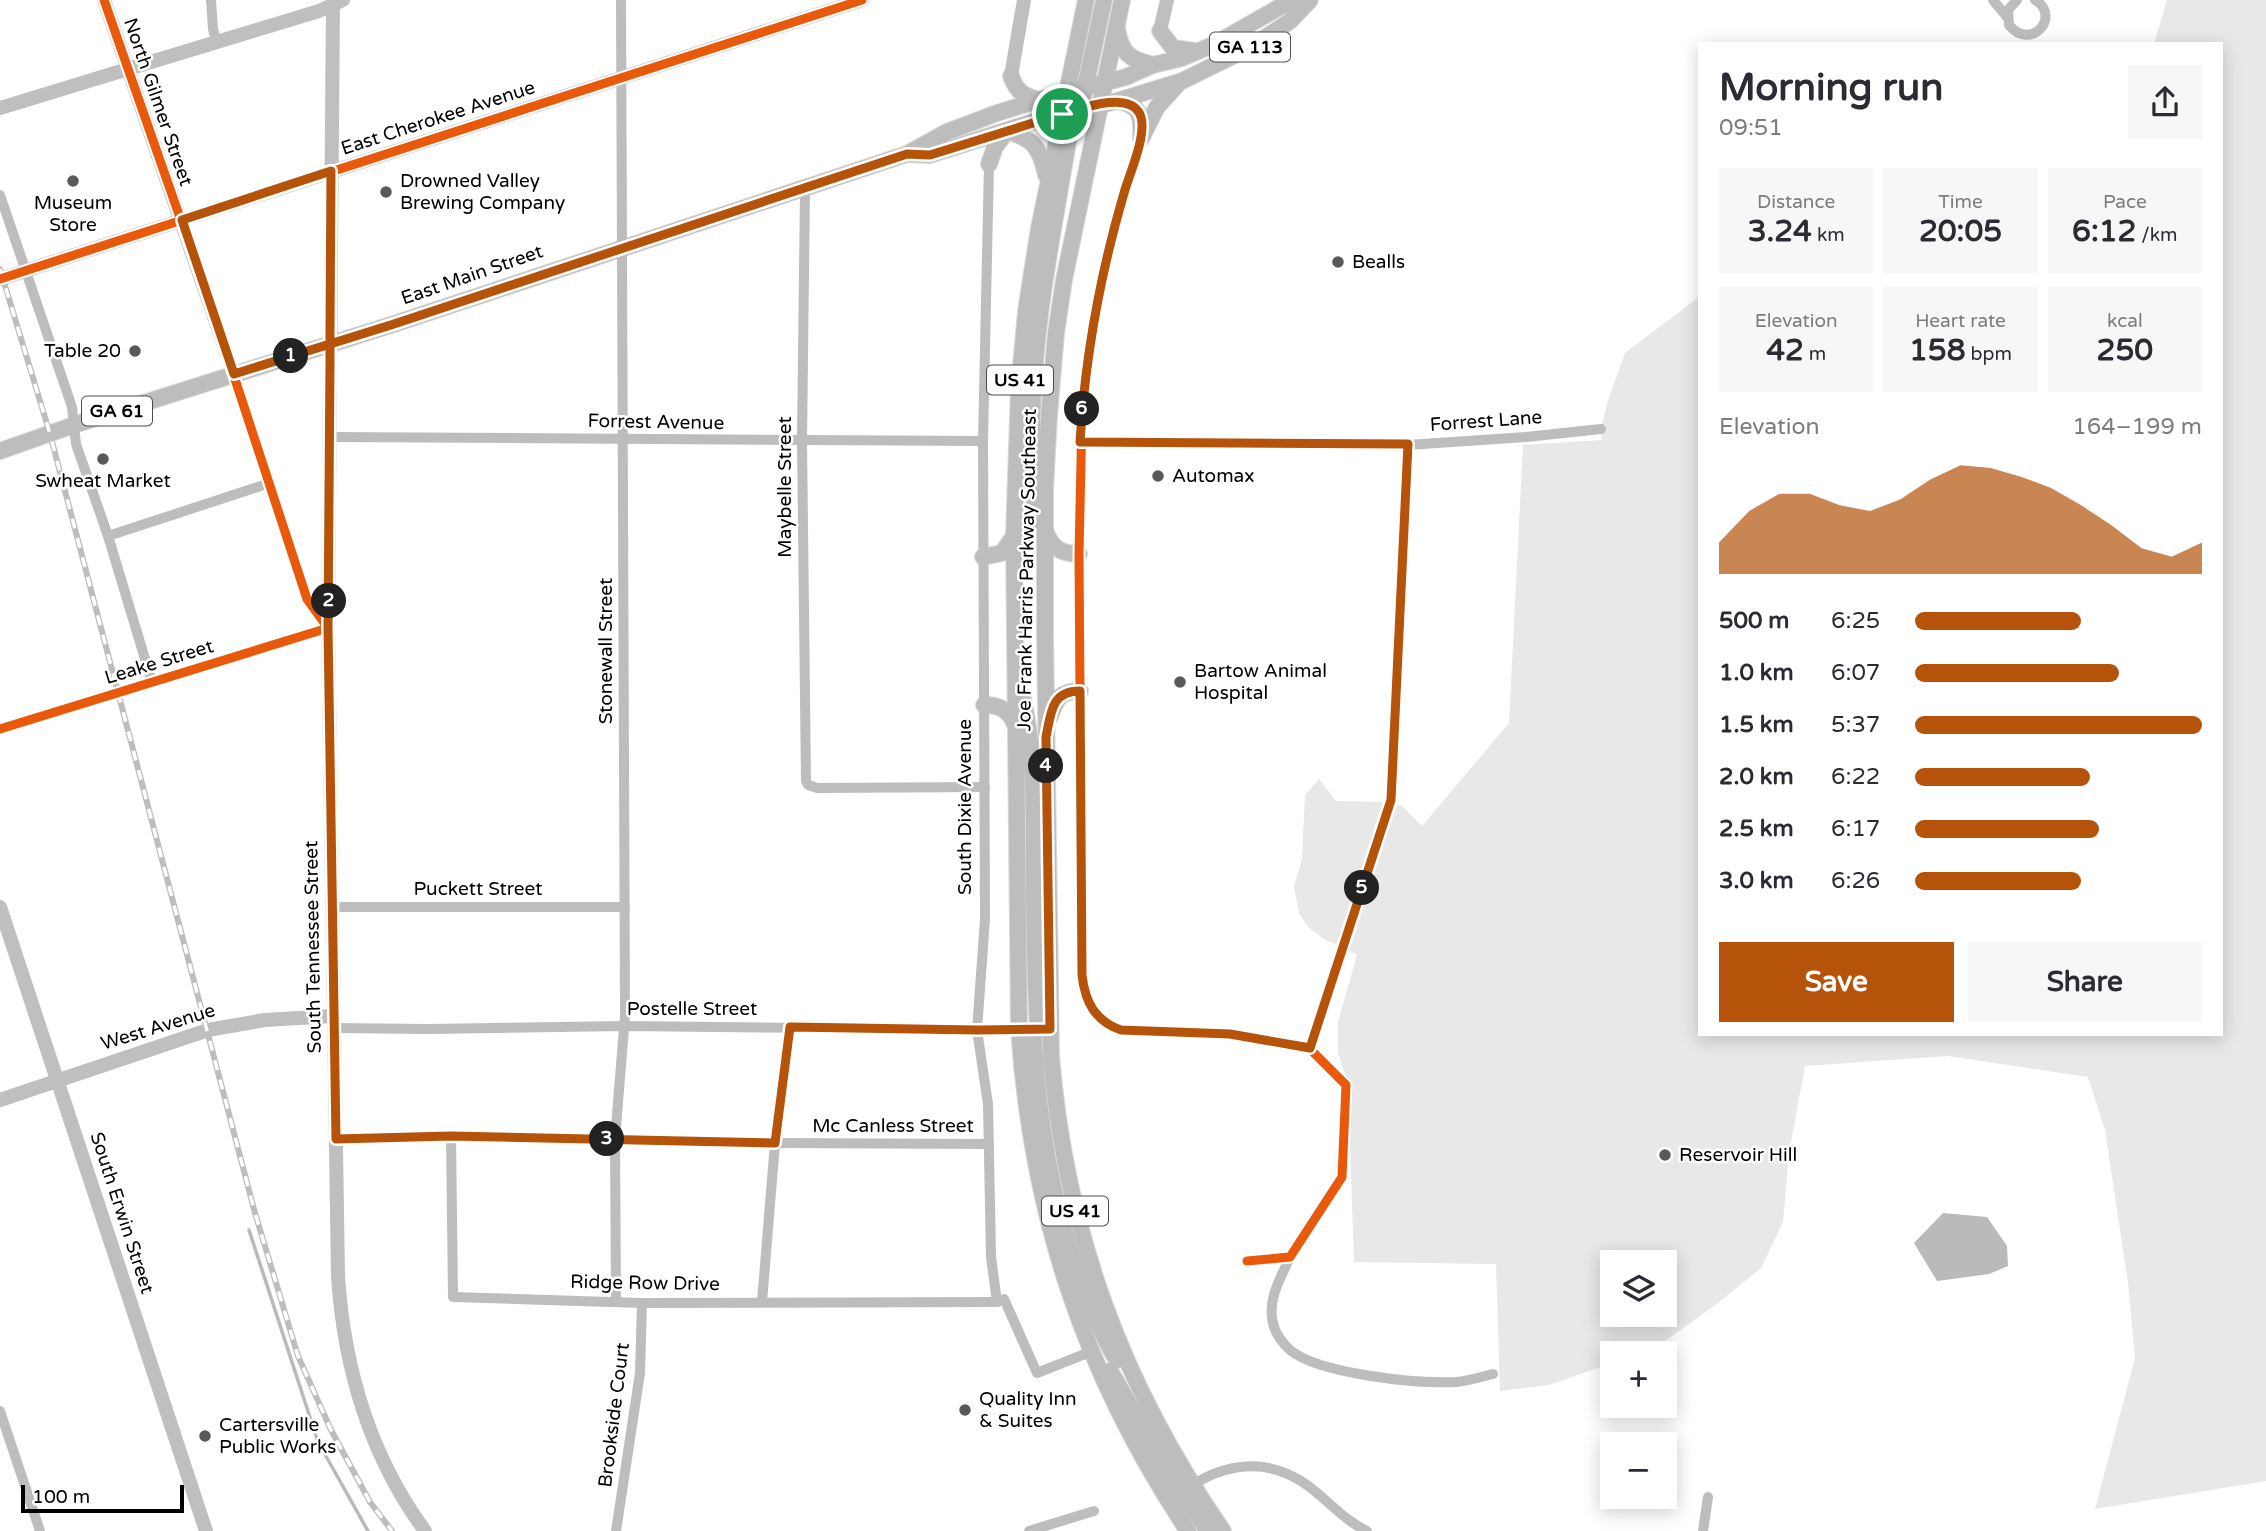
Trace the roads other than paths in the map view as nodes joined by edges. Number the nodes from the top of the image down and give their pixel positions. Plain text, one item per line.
1 (104, 0) edge
2 (211, 0) edge
3 (621, 0) edge
4 (862, 0) edge
5 (1024, 0) edge
6 (1086, 0) edge
7 (1104, 0) edge
8 (1122, 0) edge
9 (1167, 0) edge
10 (1292, 0) edge
11 (1310, 0) edge
12 (1993, 0) edge
13 (2017, 0) edge
14 (2035, 0) edge
15 (336, 1) edge
16 (2008, 18) junction
17 (1116, 26) junction
18 (1160, 31) junction
19 (216, 41) junction
20 (1201, 50) junction
21 (1153, 65) junction
22 (134, 66) junction
23 (1011, 76) junction
24 (620, 78) junction
25 (1182, 81) junction
26 (1104, 83) junction
27 (1085, 88) junction
28 (1066, 93) junction
29 (1040, 100) junction
30 (1117, 101) junction
31 (1100, 105) junction
32 (0, 106) edge
33 (1072, 112) junction
34 (997, 113) junction
35 (1007, 131) junction
36 (1141, 139) junction
37 (964, 145) junction
38 (907, 154) junction
39 (989, 164) junction
40 (331, 171) junction
41 (1047, 182) junction
42 (805, 188) junction
43 (0, 195) edge
44 (182, 220) junction
45 (621, 248) junction
46 (26, 271) junction
47 (0, 279) edge
48 (330, 343) junction
49 (234, 374) junction
50 (74, 425) junction
51 (1601, 429) dead end
52 (329, 437) junction
53 (622, 438) junction
54 (802, 441) junction
55 (983, 441) junction
56 (1080, 442) junction
57 (1408, 444) junction
58 (0, 451) edge
59 (270, 483) junction
60 (1045, 530) junction
61 (108, 536) junction
62 (1014, 537) junction
63 (1045, 554) junction
64 (1079, 554) junction
65 (983, 557) junction
66 (328, 628) junction
67 (1014, 669) junction
68 (152, 682) junction
69 (1080, 691) junction
70 (984, 705) junction
71 (1015, 724) junction
72 (0, 729) edge
73 (1046, 737) junction
74 (985, 787) junction
75 (625, 906) junction
76 (0, 907) edge
77 (332, 907) junction
78 (333, 1022) junction
79 (625, 1026) junction
80 (790, 1027) junction
81 (977, 1030) junction
82 (1035, 1030) junction
83 (1310, 1048) junction
84 (58, 1080) junction
85 (0, 1100) edge
86 (451, 1136) junction
87 (336, 1139) junction
88 (615, 1139) junction
89 (775, 1143) junction
90 (989, 1144) junction
91 (1290, 1257) junction
92 (1247, 1261) dead end
93 (616, 1302) junction
94 (762, 1302) junction
95 (998, 1302) junction
96 (642, 1303) junction
97 (1083, 1332) junction
98 (1090, 1352) junction
99 (1493, 1374) dead end
100 (0, 1411) edge
101 (1193, 1485) junction
102 (1708, 1497) dead end
103 (1094, 1511) dead end
104 (40, 1531) edge
105 (206, 1531) edge
106 (425, 1531) edge
107 (616, 1531) edge
108 (1028, 1531) edge
109 (1188, 1531) edge
110 (1208, 1531) edge
111 (1223, 1531) edge
112 (1367, 1531) edge
113 (1703, 1531) edge

1 - 22 street, North Gilmer Street
2 - 19 street
3 - 24 street, Stonewall Street
4 - 24 street, East Cherokee Avenue
5 - 23 street
6 - 28 main road, Joe Frank Harris Parkway Southeast / US 41
7 - 27 main road
8 - 17 main road, Joe Frank Harris Parkway Southeast / US 41
9 - 18 street
10 - 20 main road, East Main Street / GA 113
11 - 25 main road, East Main Street / GA 113
12 - 16 street
13 - 16 street
14 - 16 street
15 - 19 street
15 - 40 street, South Tennessee Street
17 - 21 main road
17 - 26 main road, Joe Frank Harris Parkway Southeast / US 41
18 - 20 main road
18 - 21 main road
19 - 22 street
20 - 21 main road, East Main Street / GA 113
21 - 26 main road, East Main Street / GA 113
22 - 32 street, bridge
22 - 44 street, North Gilmer Street
23 - 29 main road
23 - 34 main road
24 - 40 street, East Cherokee Avenue
24 - 45 street, Stonewall Street
25 - 30 main road, East Main Street / GA 113
25 - 36 main road
26 - 27 main road, East Main Street / GA 113
26 - 31 main road, Joe Frank Harris Parkway Southeast / US 41
27 - 28 main road, East Main Street / GA 113
27 - 33 main road
28 - 29 main road, East Main Street / GA 113
28 - 33 main road, Joe Frank Harris Parkway Southeast / US 41
29 - 34 main road, East Main Street / GA 113
30 - 31 main road, East Main Street / GA 113
30 - 36 main road
31 - 33 main road, East Main Street / GA 113
31 - 60 main road, Joe Frank Harris Parkway Southeast / US 41
33 - 35 main road, East Main Street / GA 113
33 - 41 main road, Joe Frank Harris Parkway Southeast / US 41
33 - 63 main road
34 - 38 main road, East Main Street / GA 113
35 - 37 main road, East Main Street / GA 113
35 - 39 main road
35 - 41 main road
36 - 56 street
37 - 38 main road, East Main Street / GA 113
37 - 39 main road
38 - 42 main road, East Main Street / GA 113
39 - 55 street, South Dixie Avenue
40 - 44 street, East Cherokee Avenue
40 - 48 street, South Tennessee Street
41 - 62 main road, Joe Frank Harris Parkway Southeast / US 41
42 - 45 main road, East Main Street / GA 113
42 - 54 street, Maybelle Street
43 - 46 street
44 - 46 street, East Cherokee Avenue
44 - 49 street, North Gilmer Street
45 - 48 main road, East Main Street / GA 113
45 - 53 street, Stonewall Street
46 - 47 street, East Cherokee Avenue
46 - 50 street
48 - 49 main road, East Main Street / GA 61
48 - 52 street, South Tennessee Street
49 - 50 main road, East Main Street / GA 61
49 - 59 street
50 - 58 main road, East Main Street / GA 61
50 - 61 street
51 - 57 street, Forrest Lane
52 - 53 street, Forrest Avenue
52 - 66 street, South Tennessee Street
53 - 54 street, Forrest Avenue
53 - 75 street, Stonewall Street
54 - 55 street, Forrest Avenue
54 - 74 street, Maybelle Street
55 - 65 street, South Dixie Avenue
56 - 57 street, Forrest Lane
56 - 64 street
57 - 83 street
59 - 61 street
59 - 66 street
60 - 63 main road, Joe Frank Harris Parkway Southeast / US 41
60 - 64 main road
61 - 68 street
62 - 65 main road
62 - 67 main road, Joe Frank Harris Parkway Southeast / US 41
63 - 73 main road, Joe Frank Harris Parkway Southeast / US 41
64 - 69 street
65 - 70 street, South Dixie Avenue
66 - 68 street, Leake Street
66 - 77 street, South Tennessee Street
67 - 71 main road, Joe Frank Harris Parkway Southeast / US 41
67 - 82 main road
68 - 72 street, Leake Street
69 - 73 main road
69 - 83 street
70 - 71 main road
70 - 74 street, South Dixie Avenue
71 - 82 main road, Joe Frank Harris Parkway Southeast / US 41
73 - 82 main road, Joe Frank Harris Parkway Southeast / US 41
74 - 81 street, South Dixie Avenue
75 - 77 street, Puckett Street
75 - 79 street, Stonewall Street
76 - 84 street, South Erwin Street
77 - 78 street, South Tennessee Street
78 - 79 street, Postelle Street
78 - 84 street, West Avenue
78 - 87 street, South Tennessee Street
79 - 80 street, Postelle Street
79 - 88 street, Stonewall Street
80 - 81 street, Postelle Street
80 - 89 street
81 - 82 street, Postelle Street
81 - 90 street, South Dixie Avenue
82 - 97 main road, Joe Frank Harris Parkway Southeast / US 41
82 - 101 main road, Joe Frank Harris Parkway Southeast / US 41
83 - 91 street
84 - 85 street, West Avenue
84 - 105 street, South Erwin Street
86 - 87 street, Mc Canless Street
86 - 88 street, Mc Canless Street
86 - 93 street, Ridge Row Drive
87 - 106 street, South Tennessee Street
88 - 89 street, Mc Canless Street
88 - 93 street, Stonewall Street
89 - 90 street, Mc Canless Street
89 - 94 street
90 - 95 street, South Dixie Avenue
91 - 92 street
91 - 99 street
93 - 96 street, Ridge Row Drive
94 - 95 street, Ridge Row Drive
94 - 96 street, Ridge Row Drive
95 - 98 street, South Dixie Avenue
96 - 107 street, Brookside Court
97 - 98 main road, Joe Frank Harris Parkway Southeast / US 41
97 - 110 main road
98 - 109 main road, Joe Frank Harris Parkway Southeast / US 41
100 - 104 street
101 - 111 main road, Joe Frank Harris Parkway Southeast / US 41
101 - 112 street
102 - 113 street
103 - 108 street

